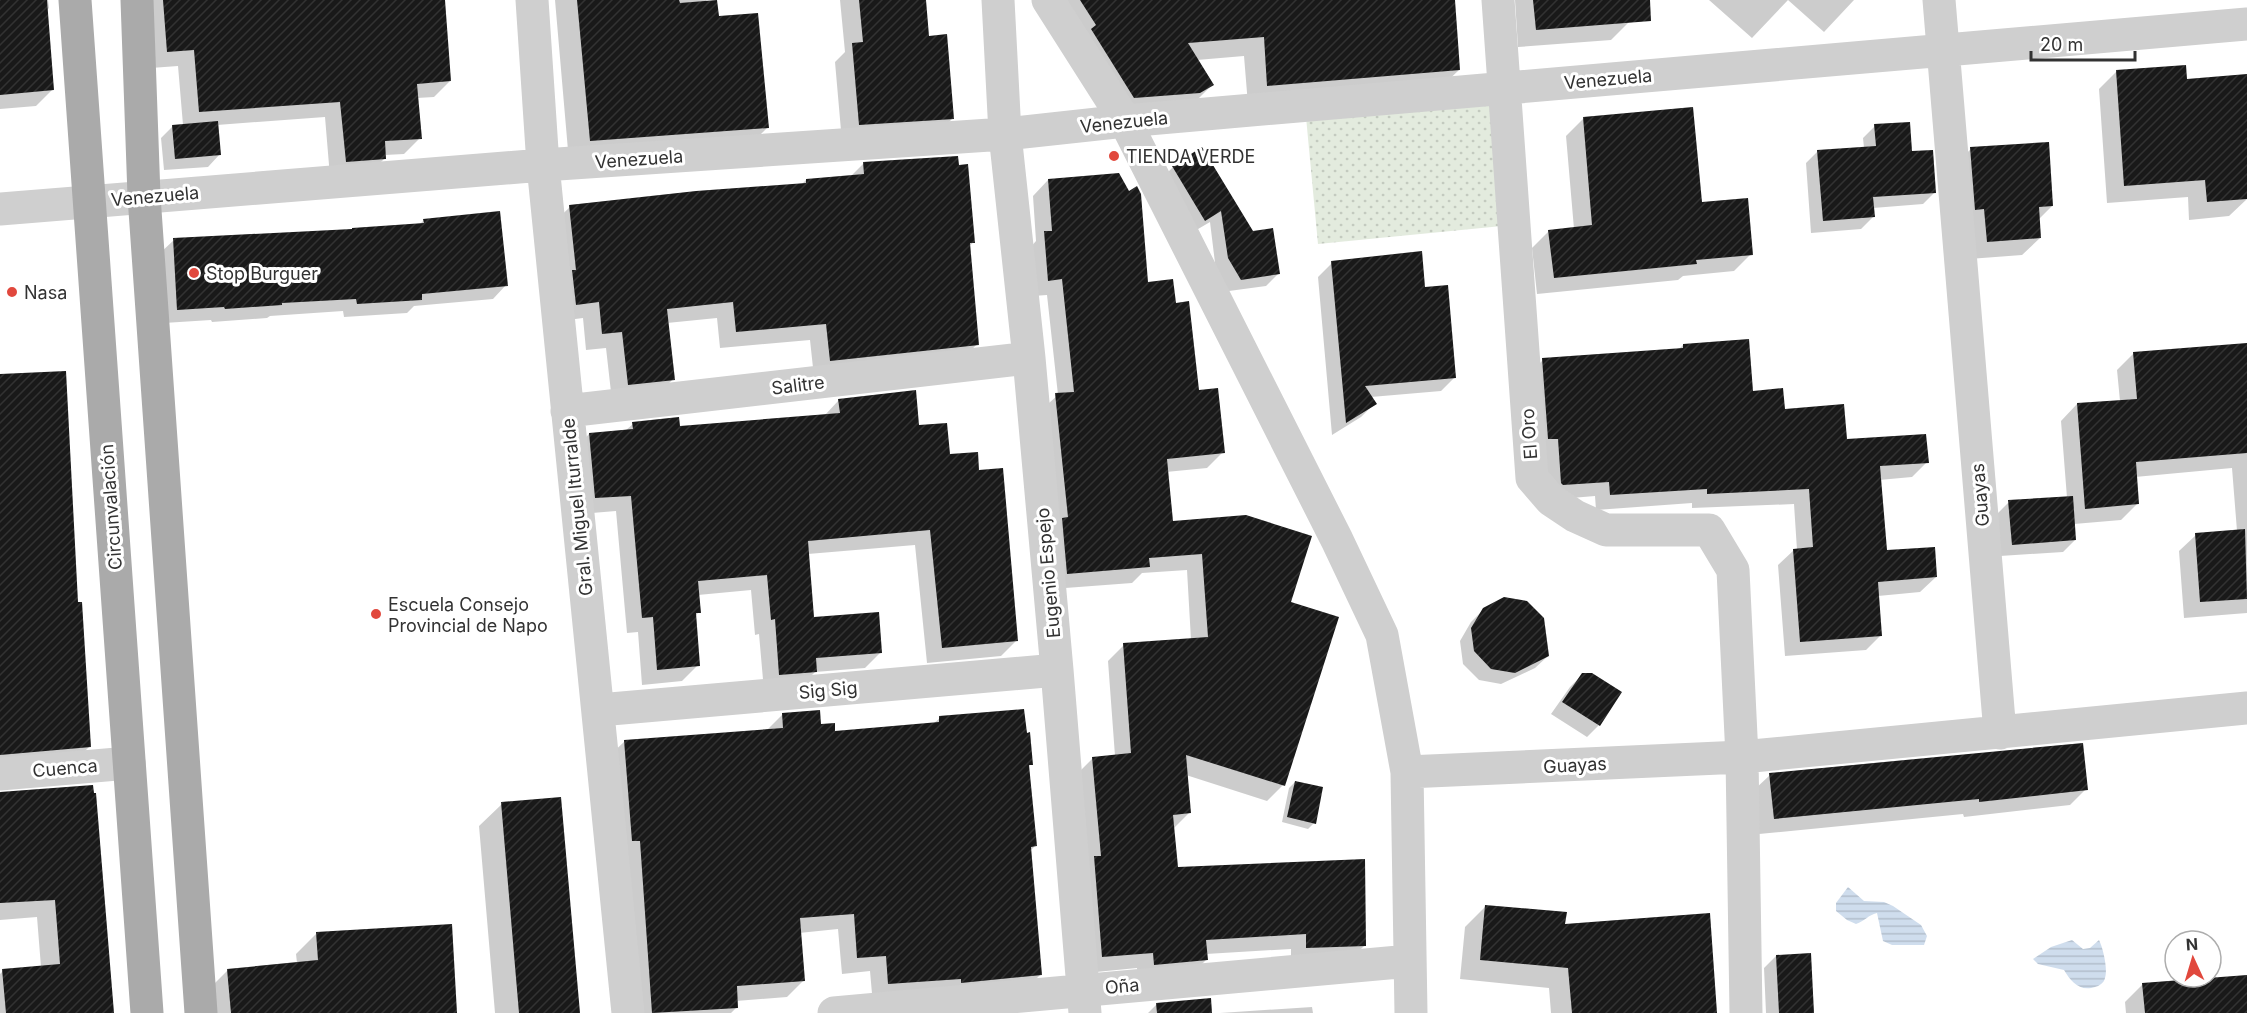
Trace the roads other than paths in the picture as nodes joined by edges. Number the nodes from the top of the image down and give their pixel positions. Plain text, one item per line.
1 (75, 0) edge
2 (137, 0) edge
3 (532, 0) edge
4 (998, 0) edge
5 (1048, 0) edge
6 (1498, 0) edge
7 (1939, 0) edge
8 (2247, 24) edge
9 (1942, 50) junction
10 (1505, 88) junction
11 (1125, 121) junction
12 (1005, 134) junction
13 (543, 165) junction
14 (144, 196) junction
15 (89, 201) junction
16 (0, 209) edge
17 (1029, 358) junction
18 (567, 411) junction
19 (1057, 670) junction
20 (2247, 708) edge
21 (599, 710) junction
22 (2000, 733) junction
23 (1742, 757) junction
24 (129, 763) junction
25 (1407, 772) junction
26 (0, 774) edge
27 (1410, 961) junction
28 (1084, 1001) edge
29 (147, 1013) edge
30 (201, 1013) edge
31 (627, 1013) edge
32 (834, 1013) edge
33 (1411, 1013) edge
34 (1746, 1013) edge

1 - 15 main road, Circunvalación
2 - 14 main road
3 - 13 street, Gral. Miguel Iturralde
4 - 12 street, Eugenio Espejo
5 - 11 street
6 - 10 street, El Oro
7 - 9 street, Guayas
8 - 9 street, Venezuela
9 - 10 street, Venezuela
9 - 22 street, Guayas
10 - 11 street, Venezuela
10 - 23 street, El Oro
11 - 12 street, Venezuela
11 - 25 street
12 - 13 street, Venezuela
12 - 17 street, Eugenio Espejo
13 - 14 street, Venezuela
13 - 18 street, Gral. Miguel Iturralde
14 - 15 street, Venezuela
14 - 30 main road
15 - 16 street, Venezuela
15 - 24 main road, Circunvalación
17 - 18 street, Salitre
17 - 19 street, Eugenio Espejo
18 - 21 street, Gral. Miguel Iturralde
19 - 21 street, Sig Sig
19 - 28 street, Eugenio Espejo
20 - 22 street
21 - 31 street, Gral. Miguel Iturralde
22 - 23 street, Guayas
23 - 25 street, Guayas
23 - 34 street
24 - 26 street, Cuenca
24 - 29 main road, Circunvalación
25 - 27 street
27 - 28 street, Oña
27 - 33 street
28 - 32 street, Oña

